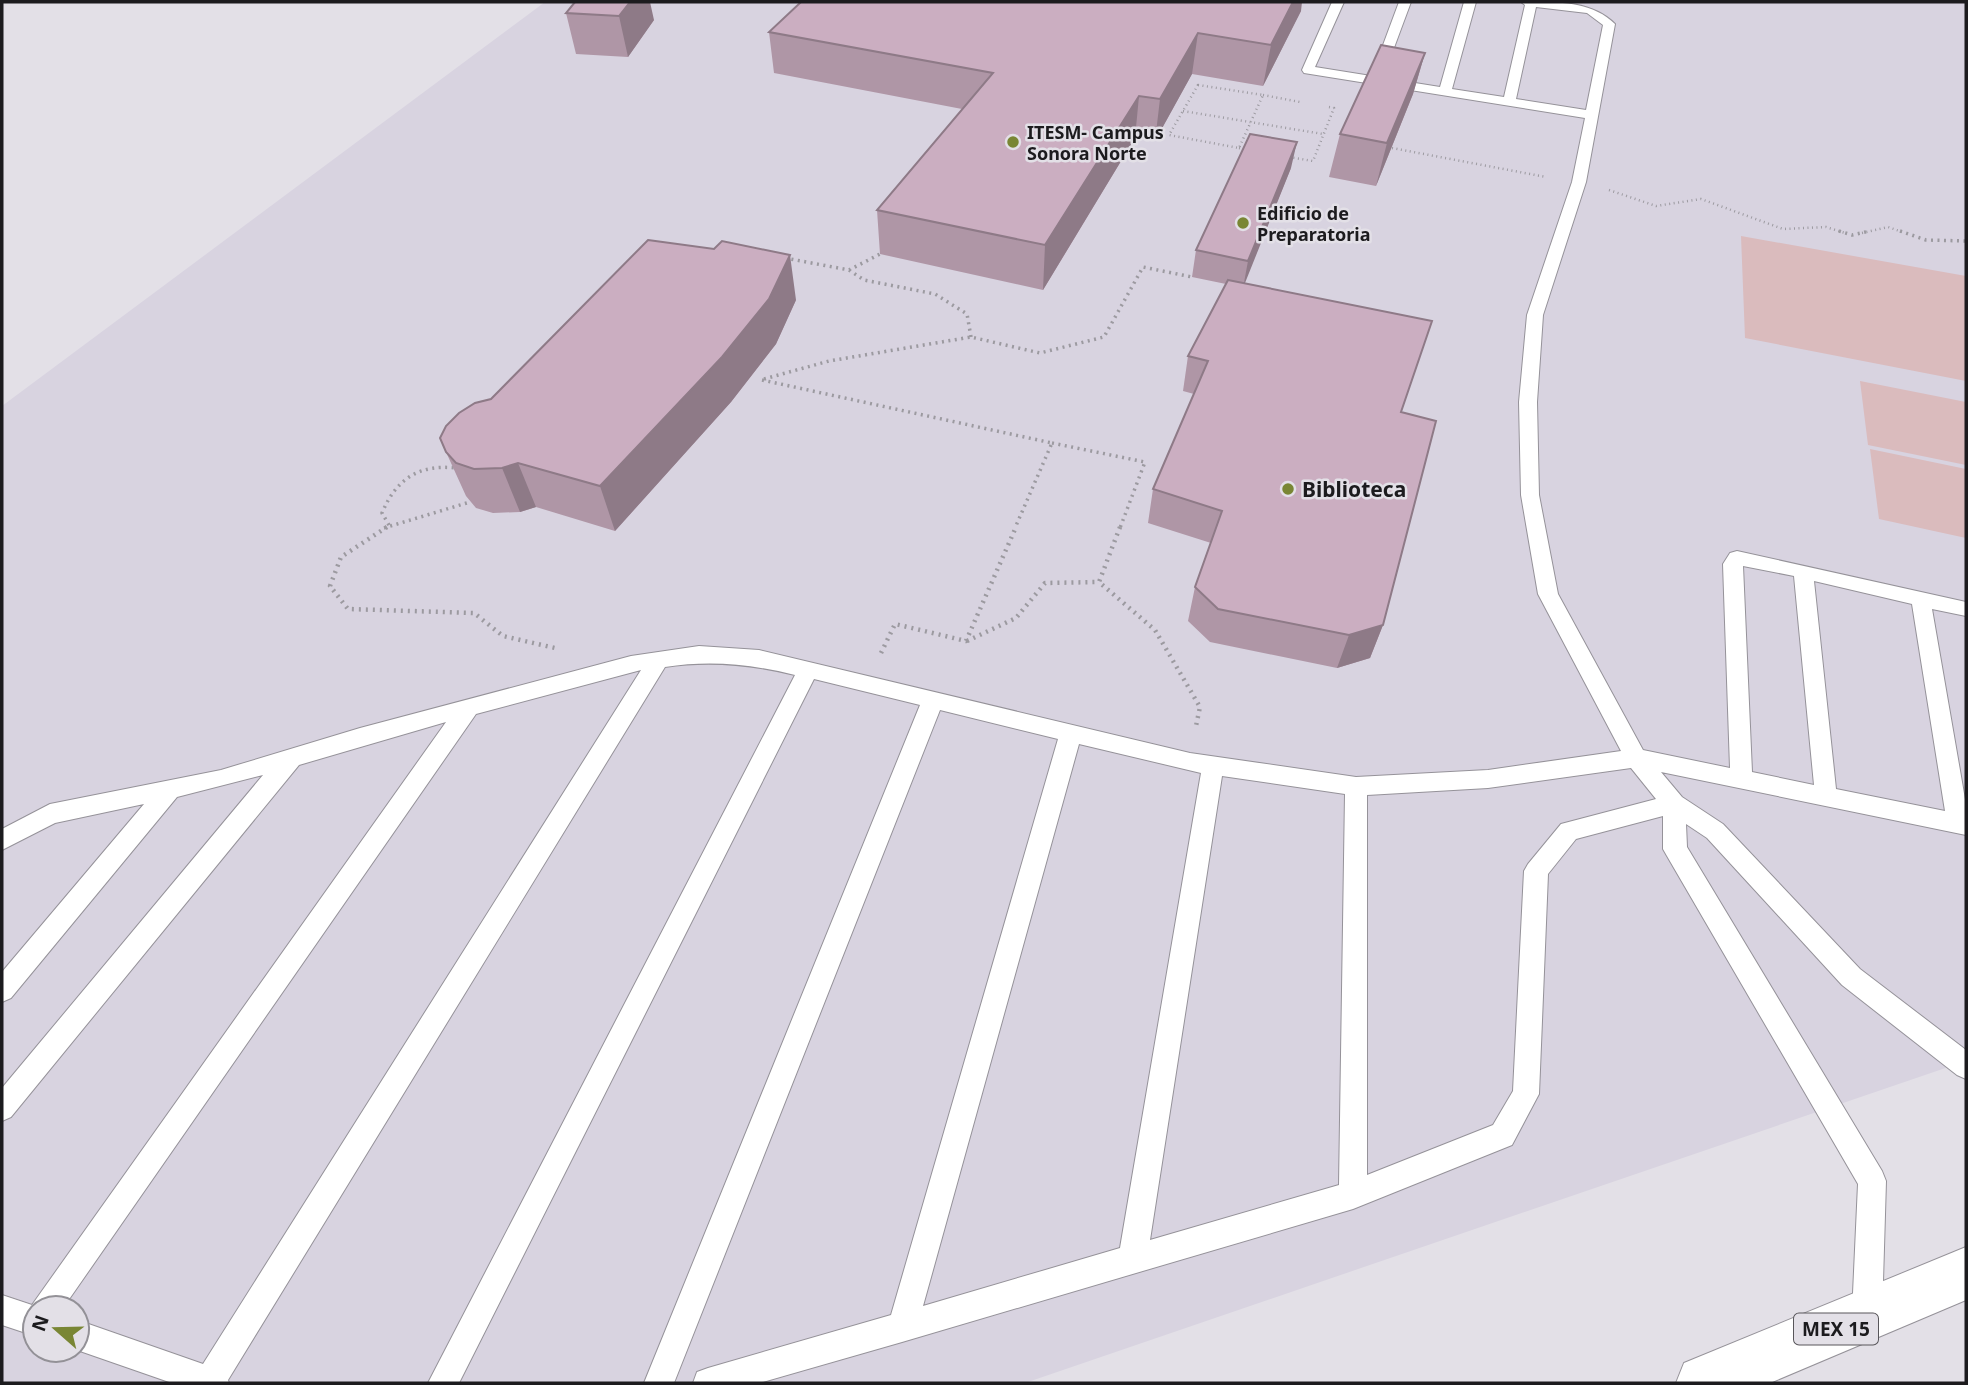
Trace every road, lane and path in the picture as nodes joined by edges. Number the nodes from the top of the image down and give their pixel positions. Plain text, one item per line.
1 (1338, 2) edge
2 (1405, 2) edge
3 (1470, 2) edge
4 (1529, 2) edge
5 (1376, 81) junction
6 (1445, 92) junction
7 (1263, 95) junction
8 (1509, 102) junction
9 (1310, 104) dead end
10 (1322, 106) dead end
11 (1183, 111) junction
12 (1593, 115) junction
13 (1250, 122) junction
14 (1323, 134) junction
15 (1239, 148) junction
16 (1392, 148) edge
17 (1252, 150) edge
18 (1288, 157) edge
19 (1557, 179) dead end
20 (1597, 187) dead end
21 (1966, 241) edge
22 (880, 254) dead end
23 (774, 256) edge
24 (849, 270) junction
25 (1192, 277) dead end
26 (971, 337) junction
27 (1052, 443) junction
28 (466, 470) edge
29 (470, 502) edge
30 (388, 525) junction
31 (1803, 571) junction
32 (1099, 582) junction
33 (1921, 599) junction
34 (1966, 610) edge
35 (966, 641) junction
36 (658, 661) junction
37 (631, 664) junction
38 (807, 670) junction
39 (865, 684) junction
40 (933, 700) junction
41 (469, 708) junction
42 (1071, 733) junction
43 (290, 758) junction
44 (1636, 758) junction
45 (1202, 763) junction
46 (1741, 779) junction
47 (1356, 786) junction
48 (169, 791) junction
49 (1826, 796) junction
50 (1674, 804) junction
51 (1962, 824) edge
52 (2, 840) edge
53 (2, 990) edge
54 (1966, 1066) edge
55 (2, 1108) edge
56 (1353, 1195) junction
57 (1133, 1259) junction
58 (1966, 1273) edge
59 (54, 1294) edge
60 (2, 1310) edge
61 (21, 1316) edge
62 (1867, 1316) junction
63 (902, 1326) junction
64 (91, 1340) edge
65 (211, 1382) edge
66 (443, 1383) edge
67 (659, 1383) edge
68 (708, 1383) edge
69 (1704, 1383) edge

1 - 5 lane
2 - 5 lane
3 - 6 lane
4 - 8 lane
4 - 12 lane
5 - 6 lane
6 - 8 lane
7 - 9 path
7 - 11 path
7 - 13 path
8 - 12 lane
10 - 14 path
11 - 13 path
11 - 15 path
12 - 44 lane
13 - 14 path
13 - 15 path
14 - 18 path
15 - 17 path
16 - 19 path
20 - 21 path
22 - 24 path
23 - 24 path
24 - 26 path
25 - 26 path
26 - 27 path
27 - 32 path
27 - 35 path
28 - 30 path
29 - 30 path
30 - 37 path
31 - 33 lane
31 - 46 lane
31 - 49 lane
32 - 35 path
32 - 45 path
33 - 34 lane
33 - 51 lane
35 - 39 path
36 - 37 lane
36 - 38 lane
36 - 65 lane
37 - 41 lane
38 - 39 lane
38 - 66 lane
39 - 40 lane
40 - 42 lane
40 - 67 lane
41 - 43 lane
41 - 59 lane
42 - 45 lane
42 - 63 lane
43 - 48 lane
43 - 55 lane
44 - 46 lane
44 - 47 lane
44 - 50 lane
45 - 47 lane
45 - 57 lane
46 - 49 lane
47 - 56 lane
48 - 52 lane
48 - 53 lane
49 - 51 lane
50 - 54 lane
50 - 56 lane
50 - 62 lane
56 - 57 lane
57 - 63 lane
58 - 62 highway, MEX 15
60 - 61 lane
62 - 69 highway, MEX 15
63 - 68 lane
64 - 65 lane

